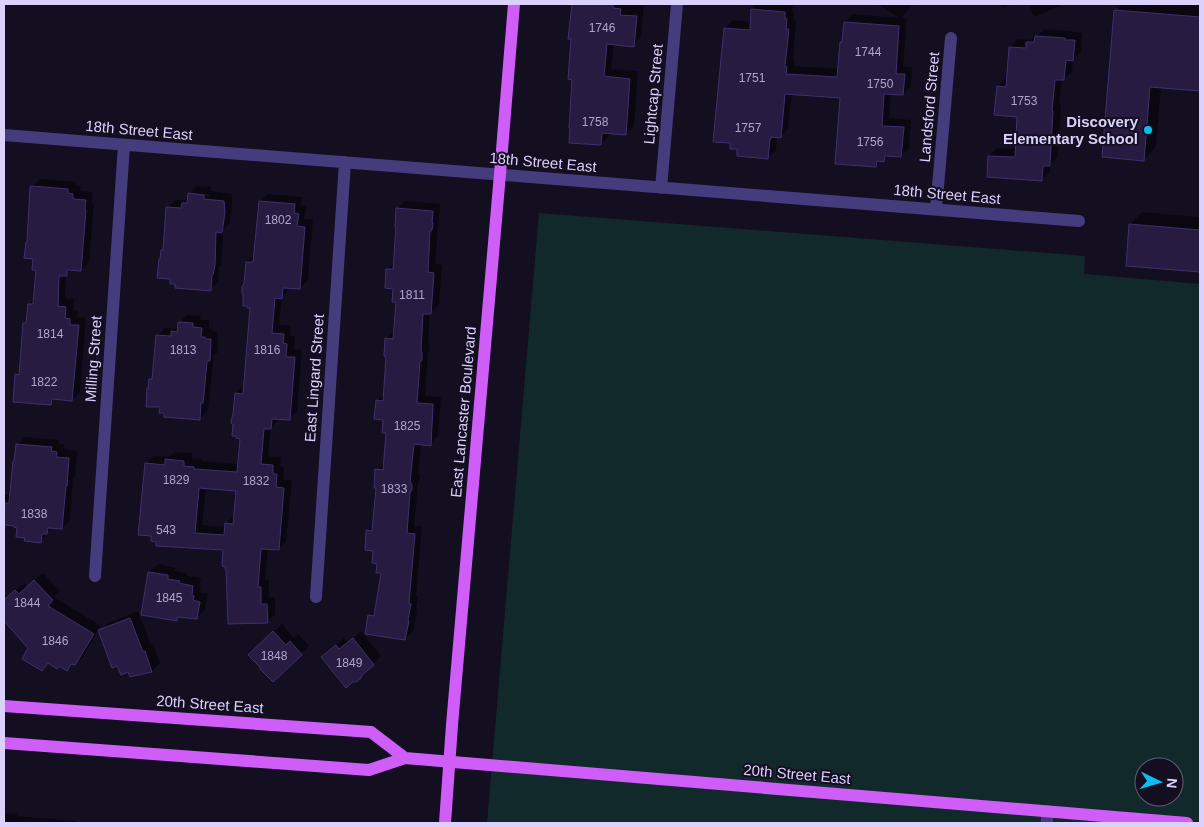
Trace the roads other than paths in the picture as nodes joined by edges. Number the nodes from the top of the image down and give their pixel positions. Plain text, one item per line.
1 (514, 4) edge
2 (677, 4) edge
3 (952, 38) dead end
4 (4, 135) edge
5 (124, 145) junction
6 (346, 162) junction
7 (500, 174) junction
8 (661, 188) junction
9 (936, 209) junction
10 (1079, 221) dead end
11 (95, 576) dead end
12 (316, 597) dead end
13 (4, 706) edge
14 (4, 743) edge
15 (405, 758) junction
16 (450, 761) junction
17 (1047, 817) edge
18 (445, 823) edge
19 (1186, 823) edge

1 - 7 main road, East Lancaster Boulevard
2 - 8 street, Lightcap Street
3 - 9 street, Landsford Street
4 - 5 street, 18th Street East
5 - 6 street, 18th Street East
5 - 11 street, Milling Street
6 - 7 street, 18th Street East
6 - 12 street, East Lingard Street
7 - 8 street, 18th Street East
7 - 16 main road, East Lancaster Boulevard
8 - 9 street, 18th Street East
9 - 10 street, 18th Street East
13 - 15 main road, 20th Street East
14 - 15 main road, 20th Street East
15 - 16 main road, 20th Street East
16 - 17 main road, 20th Street East
16 - 18 main road, East Lancaster Boulevard
17 - 19 main road, 20th Street East

